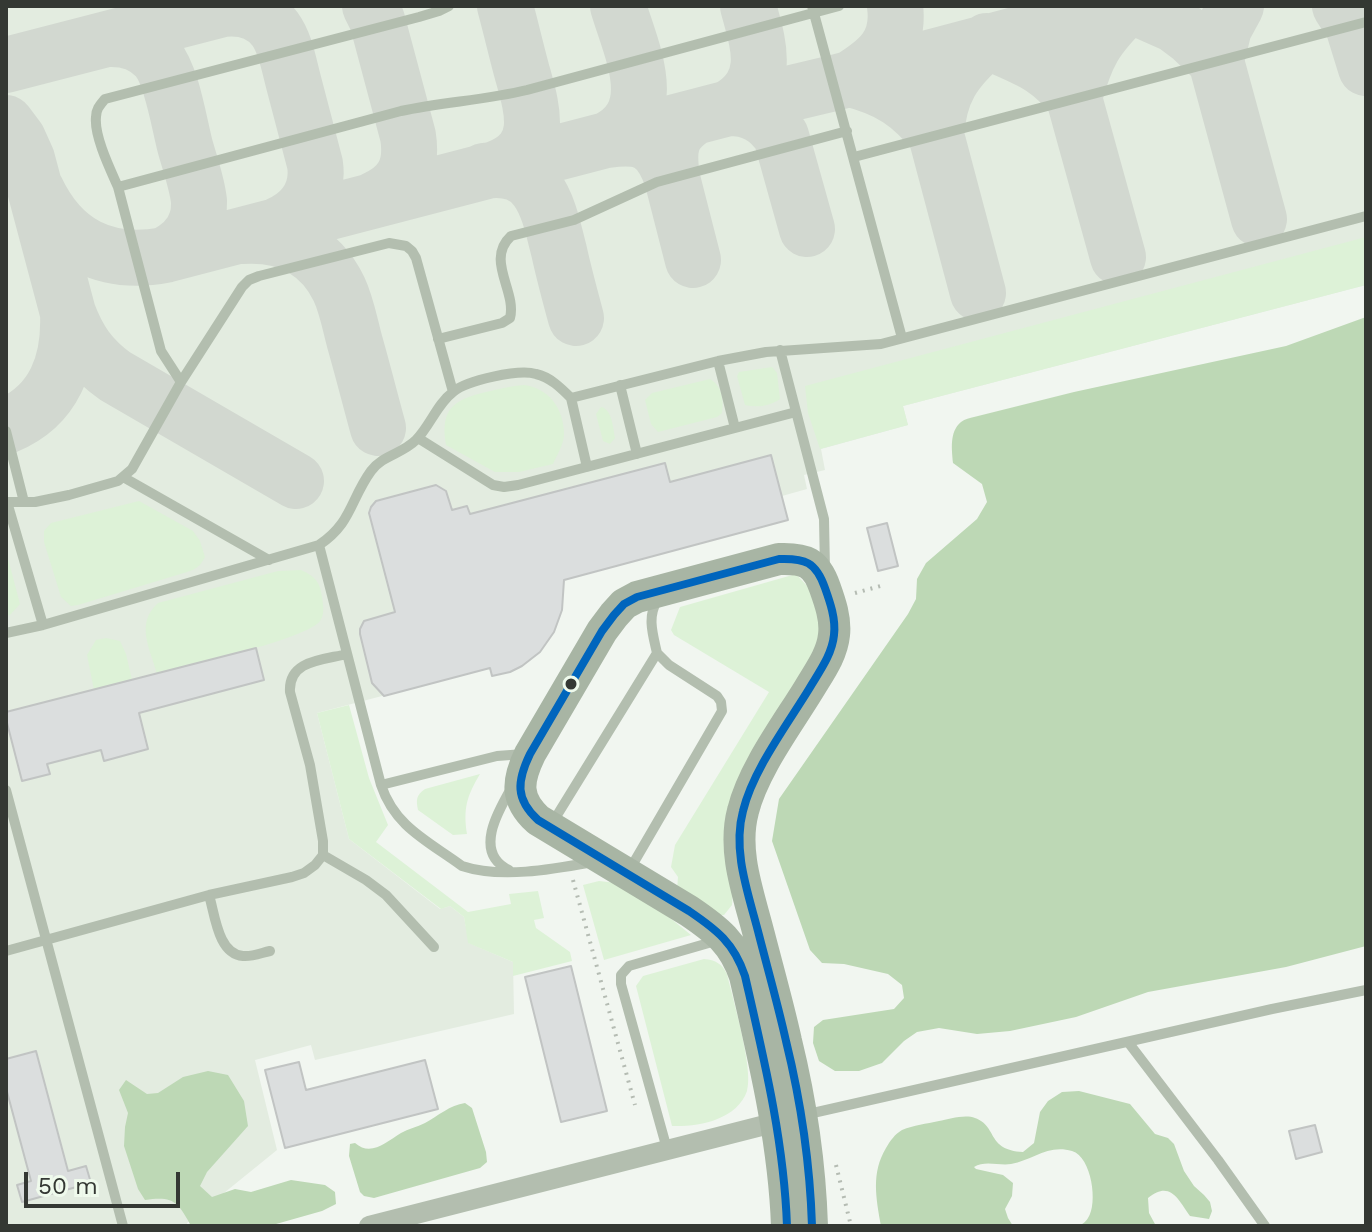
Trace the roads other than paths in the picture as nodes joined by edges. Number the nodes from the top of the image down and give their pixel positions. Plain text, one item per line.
1 (449, 6) edge
2 (839, 6) edge
3 (813, 10) edge
4 (1366, 22) edge
5 (847, 131) junction
6 (854, 157) junction
7 (118, 187) junction
8 (1366, 216) edge
9 (902, 338) junction
10 (438, 339) junction
11 (780, 350) junction
12 (718, 361) junction
13 (181, 382) junction
14 (620, 385) junction
15 (453, 392) junction
16 (571, 398) junction
17 (796, 412) junction
18 (735, 428) junction
19 (6, 431) edge
20 (418, 438) junction
21 (637, 454) junction
22 (587, 467) junction
23 (123, 477) junction
24 (6, 502) edge
25 (24, 502) junction
26 (319, 545) junction
27 (825, 546) junction
28 (779, 559) junction
29 (269, 560) junction
30 (825, 588) junction
31 (665, 589) junction
32 (43, 625) junction
33 (6, 633) edge
34 (657, 653) junction
35 (347, 654) junction
36 (526, 761) junction
37 (381, 785) junction
38 (6, 790) edge
39 (550, 829) junction
40 (323, 855) junction
41 (615, 867) junction
42 (512, 871) junction
43 (209, 895) junction
44 (46, 938) junction
45 (725, 939) junction
46 (434, 947) dead end
47 (6, 951) edge
48 (270, 951) dead end
49 (1366, 990) edge
50 (1128, 1042) junction
51 (795, 1126) junction
52 (667, 1149) junction
53 (380, 1225) edge
54 (123, 1226) edge
55 (787, 1226) edge
56 (812, 1226) edge
57 (831, 1226) edge
58 (1265, 1226) edge

1 - 7 lane
2 - 3 lane
3 - 5 lane
3 - 7 lane
4 - 6 lane
5 - 6 lane
5 - 10 lane
6 - 9 lane
7 - 13 lane
8 - 9 lane
9 - 11 lane
10 - 13 lane
10 - 15 lane
11 - 12 lane
11 - 17 lane
12 - 14 lane
12 - 18 lane
13 - 23 lane
14 - 16 lane
14 - 21 lane
15 - 16 lane
15 - 20 lane
16 - 22 lane
17 - 18 lane
17 - 27 lane
18 - 21 lane
19 - 25 lane
20 - 22 lane
20 - 26 lane
21 - 22 lane
23 - 25 lane
23 - 29 lane
24 - 25 lane
24 - 32 lane
26 - 29 lane
26 - 35 lane
27 - 28 lane
27 - 30 lane
28 - 30 main road
28 - 31 main road
29 - 32 lane
30 - 51 main road
31 - 34 lane
31 - 36 main road
32 - 33 lane
34 - 39 lane
34 - 41 lane
35 - 37 lane
35 - 40 lane
36 - 37 lane
36 - 39 main road
36 - 42 lane
37 - 42 lane
38 - 44 lane
39 - 41 main road
40 - 43 lane
40 - 46 lane
41 - 42 lane
41 - 45 main road
43 - 44 lane
43 - 48 lane
44 - 47 lane
44 - 54 lane
45 - 51 main road
45 - 52 lane
49 - 50 lane
50 - 51 lane
50 - 58 lane
51 - 52 street
51 - 55 main road
51 - 56 main road
51 - 57 main road
52 - 53 street

